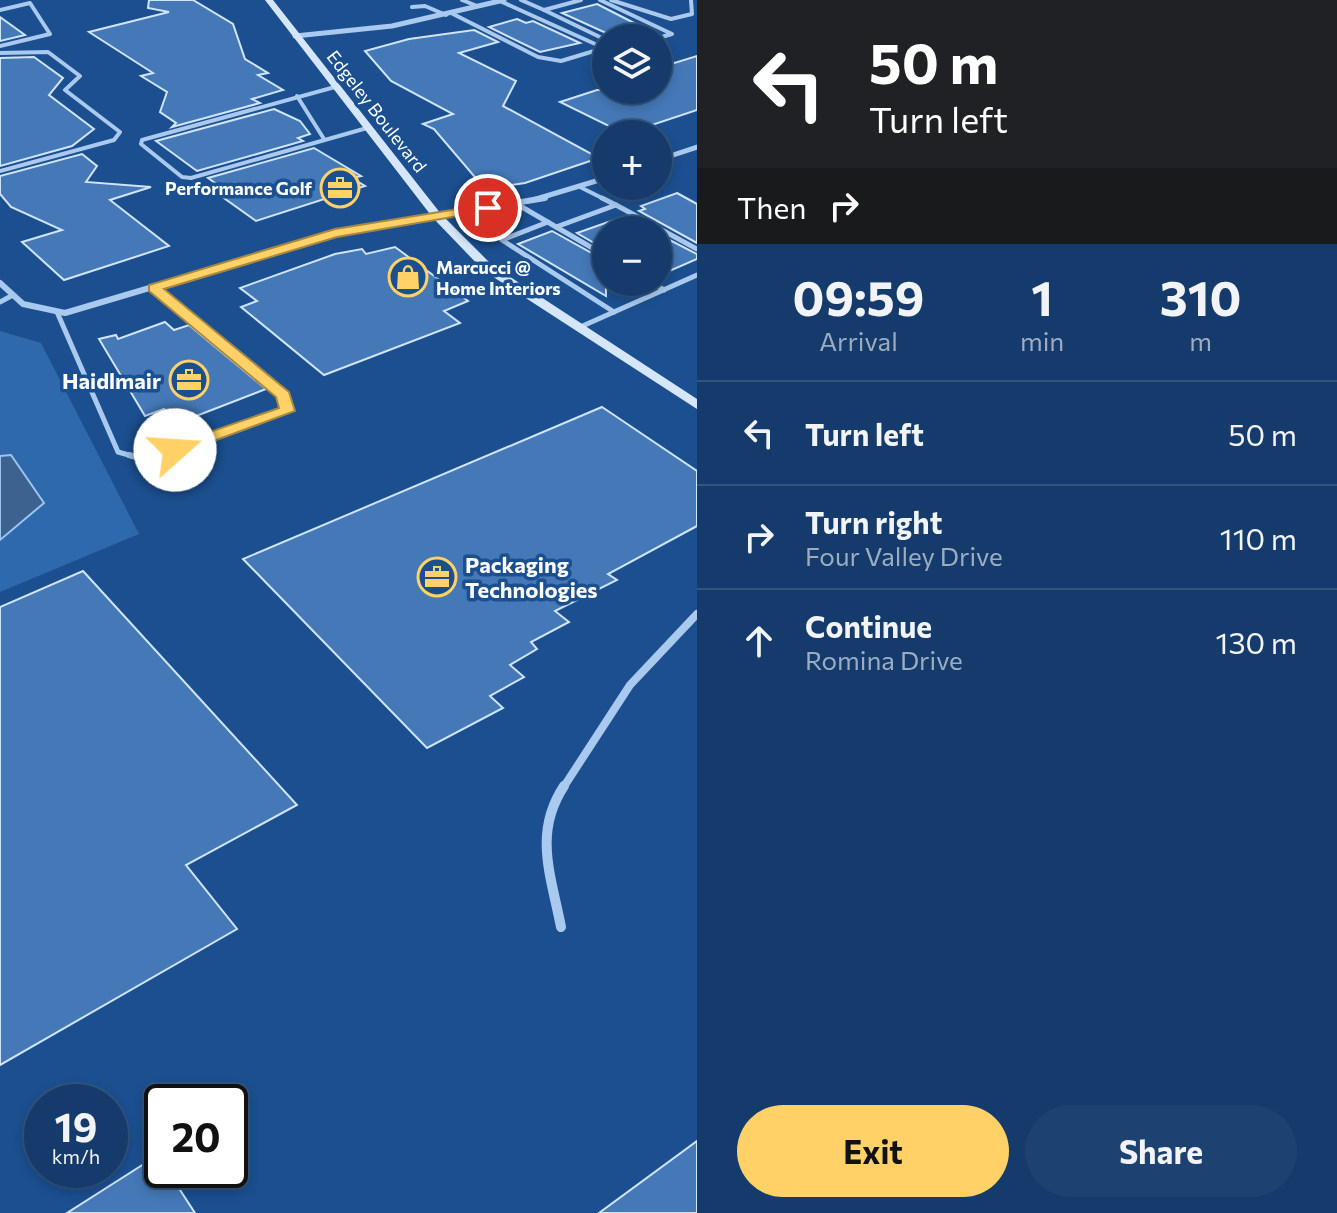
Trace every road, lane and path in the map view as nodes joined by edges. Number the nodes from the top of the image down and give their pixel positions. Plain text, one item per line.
1 (269, 0) edge
2 (462, 0) edge
3 (521, 0) edge
4 (581, 0) edge
5 (600, 0) edge
6 (611, 0) edge
7 (691, 0) edge
8 (497, 1) edge
9 (412, 7) dead end
10 (478, 7) junction
11 (0, 10) edge
12 (544, 10) junction
13 (453, 14) junction
14 (446, 15) junction
15 (651, 24) edge
16 (592, 33) edge
17 (295, 36) junction
18 (0, 46) edge
19 (0, 53) edge
20 (335, 87) junction
21 (297, 96) junction
22 (367, 128) junction
23 (324, 139) junction
24 (697, 147) edge
25 (672, 155) edge
26 (0, 171) edge
27 (592, 183) edge
28 (580, 187) junction
29 (515, 203) junction
30 (616, 205) junction
31 (437, 216) junction
32 (548, 222) junction
33 (556, 227) junction
34 (592, 248) edge
35 (697, 249) edge
36 (697, 275) edge
37 (0, 283) edge
38 (672, 286) edge
39 (154, 288) junction
40 (13, 295) junction
41 (650, 296) edge
42 (0, 302) edge
43 (57, 312) junction
44 (614, 312) junction
45 (578, 328) junction
46 (697, 405) edge
47 (697, 614) edge
48 (561, 927) dead end

1 - 17 street, Edgeley Boulevard
2 - 10 lane
3 - 12 lane
4 - 12 lane
5 - 15 lane
6 - 7 lane
8 - 10 street
8 - 13 lane
9 - 14 lane
10 - 13 street
11 - 18 lane
12 - 16 lane
13 - 14 street
14 - 17 street
17 - 20 street, Edgeley Boulevard
19 - 26 lane
20 - 21 lane
20 - 22 street, Edgeley Boulevard
21 - 23 lane
21 - 23 lane
22 - 23 lane
22 - 31 street, Edgeley Boulevard
24 - 25 street
27 - 28 street
28 - 29 street
28 - 30 lane
29 - 31 street
29 - 32 lane
30 - 33 lane
30 - 35 lane
31 - 39 street
31 - 45 street, Edgeley Boulevard
32 - 33 lane
32 - 44 lane
33 - 34 lane
36 - 38 lane
37 - 40 street
39 - 43 street
39 - 43 lane
40 - 42 lane
40 - 43 street
41 - 44 lane
44 - 45 lane
45 - 46 street, Edgeley Boulevard
47 - 48 street

